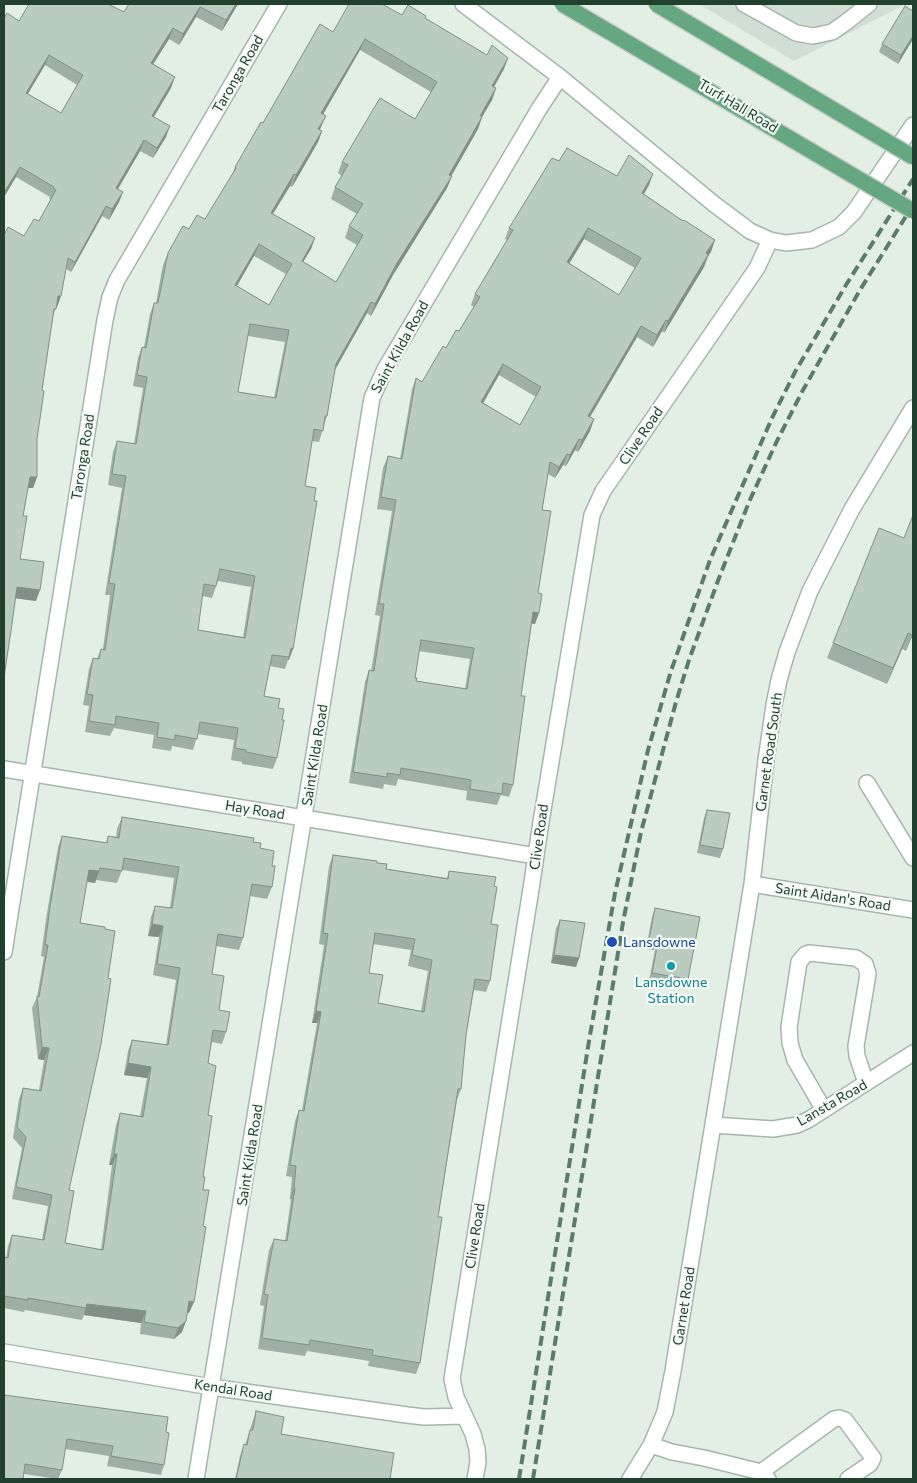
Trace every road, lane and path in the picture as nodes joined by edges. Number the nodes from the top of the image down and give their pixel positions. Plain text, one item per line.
1 (279, 4) edge
2 (463, 4) edge
3 (562, 4) edge
4 (656, 4) edge
5 (744, 4) edge
6 (869, 4) edge
7 (560, 77) junction
8 (913, 125) edge
9 (913, 157) edge
10 (913, 211) edge
11 (770, 240) junction
12 (913, 408) edge
13 (4, 769) edge
14 (32, 773) junction
15 (867, 783) dead end
16 (305, 818) junction
17 (536, 856) junction
18 (913, 858) edge
19 (752, 884) junction
20 (913, 910) edge
21 (4, 952) edge
22 (913, 1053) edge
23 (866, 1083) junction
24 (824, 1110) junction
25 (713, 1125) junction
26 (4, 1352) edge
27 (211, 1387) junction
28 (464, 1416) junction
29 (651, 1445) junction
30 (765, 1475) edge
31 (196, 1479) edge
32 (475, 1479) edge
33 (630, 1479) edge
34 (848, 1479) edge

1 - 14 street, Taronga Road
2 - 7 street
3 - 10 main road, Turf Hall Road, bridge
4 - 9 main road, bridge
5 - 6 street
7 - 11 street
7 - 16 street, Saint Kilda Road
8 - 11 street
11 - 17 street, Clive Road
12 - 19 street, Garnet Road South
13 - 14 street, Hay Road
14 - 16 street, Hay Road
14 - 21 street, Taronga Road
15 - 18 street
16 - 17 street, Hay Road
16 - 27 street, Saint Kilda Road
17 - 28 street, Clive Road
19 - 20 street, Saint Aidan's Road
19 - 25 street, Garnet Road South
22 - 23 street, Lansta Road
23 - 24 street, Lansta Road
23 - 24 street
24 - 25 street, Lansta Road
25 - 29 street, Garnet Road
26 - 27 street, Kendal Road
27 - 28 street, Kendal Road
27 - 31 street, Saint Kilda Road
28 - 32 street, Clive Road
29 - 30 street
29 - 33 street, Garnet Road
30 - 34 street

